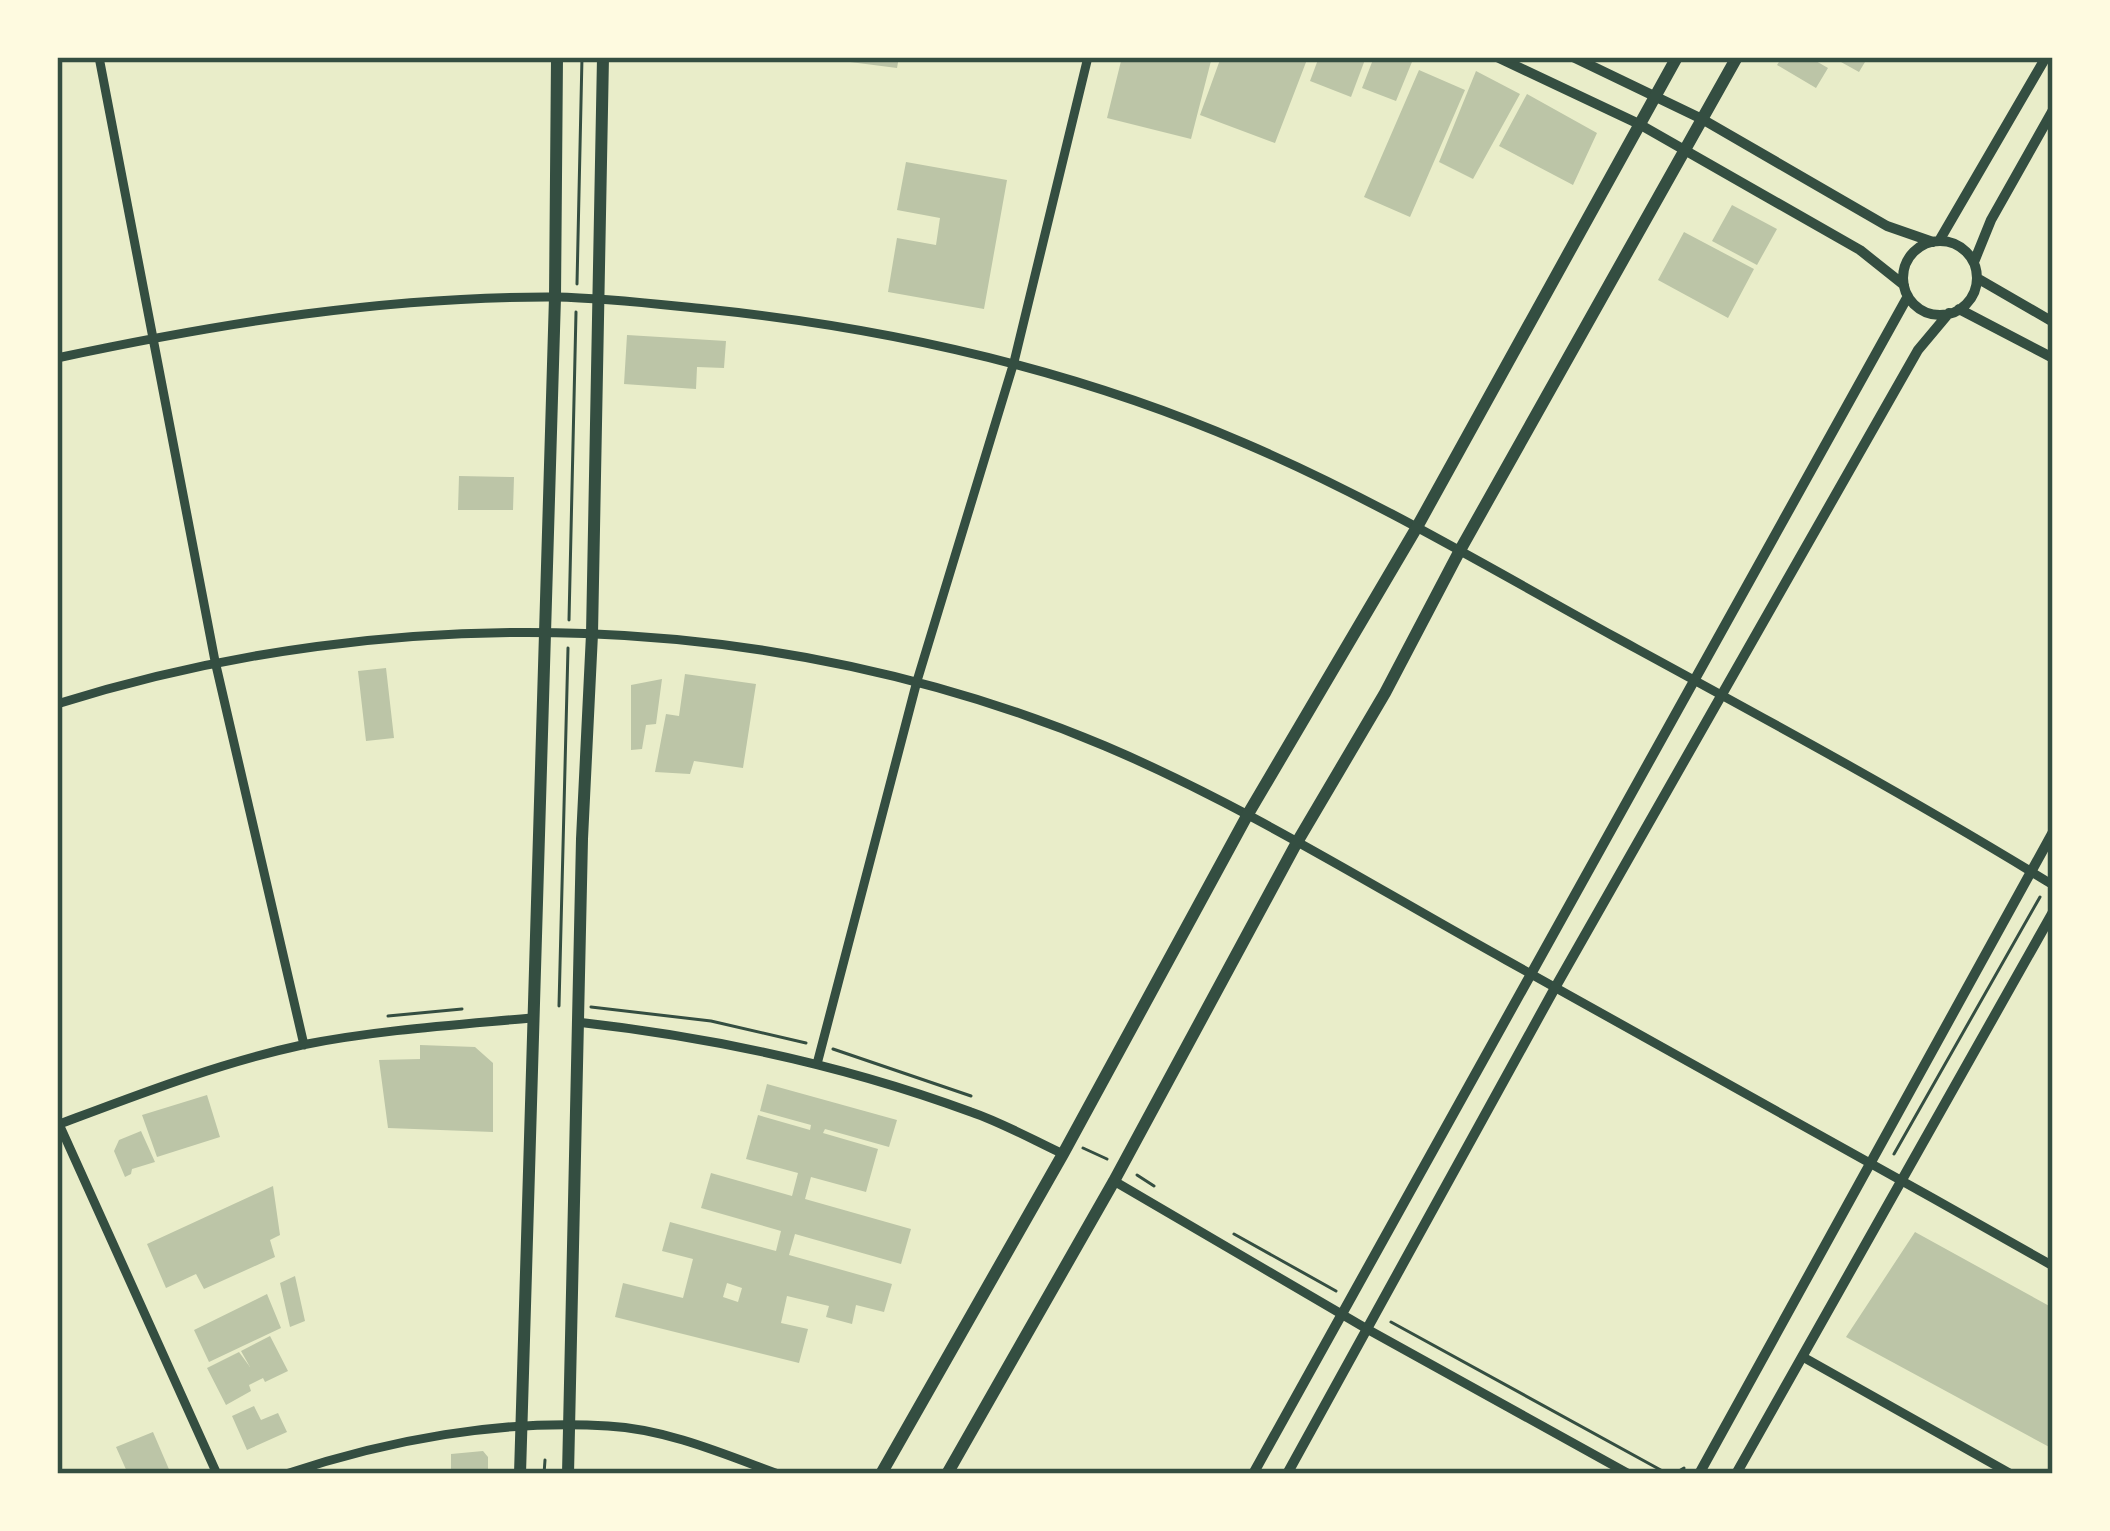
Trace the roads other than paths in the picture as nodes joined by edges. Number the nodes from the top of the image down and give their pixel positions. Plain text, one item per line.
1 (99, 57) edge
2 (557, 57) edge
3 (603, 57) edge
4 (1088, 57) edge
5 (1497, 57) edge
6 (1573, 57) edge
7 (1677, 57) edge
8 (1737, 57) edge
9 (2046, 57) edge
10 (1655, 94) junction
11 (2053, 110) edge
12 (1702, 119) junction
13 (1639, 124) junction
14 (1685, 152) junction
15 (1936, 242) junction
16 (1974, 262) junction
17 (1977, 278) junction
18 (1906, 290) junction
19 (555, 297) junction
20 (600, 299) junction
21 (1954, 311) junction
22 (2053, 322) edge
23 (153, 338) junction
24 (57, 358) edge
25 (2053, 358) edge
26 (1014, 362) junction
27 (1417, 527) junction
28 (1460, 552) junction
29 (545, 632) junction
30 (592, 634) junction
31 (215, 661) junction
32 (917, 681) junction
33 (1696, 681) junction
34 (1722, 695) junction
35 (57, 704) edge
36 (1248, 814) junction
37 (2053, 832) edge
38 (1296, 844) junction
39 (2031, 871) junction
40 (2053, 885) edge
41 (2053, 912) edge
42 (1529, 973) junction
43 (1556, 986) junction
44 (532, 1012) junction
45 (577, 1022) junction
46 (304, 1045) junction
47 (817, 1064) junction
48 (58, 1123) edge
49 (1066, 1148) junction
50 (1870, 1161) junction
51 (1114, 1181) junction
52 (1903, 1181) junction
53 (2053, 1266) edge
54 (1344, 1314) junction
55 (1367, 1329) junction
56 (1803, 1357) junction
57 (569, 1426) junction
58 (521, 1429) junction
59 (217, 1474) edge
60 (286, 1474) edge
61 (520, 1474) edge
62 (568, 1474) edge
63 (778, 1474) edge
64 (881, 1474) edge
65 (947, 1474) edge
66 (1253, 1474) edge
67 (1287, 1474) edge
68 (1629, 1474) edge
69 (1699, 1474) edge
70 (1736, 1474) edge
71 (2011, 1474) edge

1 - 23 street
2 - 19 main road
3 - 20 main road
4 - 26 street
5 - 13 main road
6 - 10 main road
7 - 10 main road
8 - 12 main road
9 - 15 main road
10 - 12 main road
10 - 13 main road
11 - 16 main road
12 - 14 main road
12 - 15 main road
13 - 14 main road
13 - 27 main road
14 - 18 main road
14 - 28 main road
15 - 16 main road
15 - 18 main road
16 - 17 main road
17 - 21 main road
17 - 22 main road
18 - 21 main road
18 - 33 main road
19 - 20 street
19 - 23 street
19 - 29 main road
20 - 26 street
20 - 30 main road
21 - 25 main road
21 - 34 main road
23 - 24 street
23 - 31 street
26 - 27 street
26 - 32 street
27 - 28 street
27 - 36 main road
28 - 33 street
28 - 38 main road
29 - 30 street
29 - 31 street
29 - 44 main road
30 - 32 street
30 - 45 main road
31 - 35 street
31 - 46 street
32 - 36 street
32 - 47 street
33 - 34 street
33 - 42 main road
34 - 39 street
34 - 43 main road
36 - 38 street
36 - 49 main road
37 - 39 main road
38 - 42 street
38 - 51 main road
39 - 40 street
39 - 50 main road
41 - 52 main road
42 - 43 street
42 - 54 main road
43 - 50 street
43 - 55 main road
44 - 46 street
44 - 58 main road
45 - 47 street
45 - 57 main road
46 - 48 street
47 - 49 street
48 - 59 street
49 - 64 main road
50 - 52 street
50 - 69 main road
51 - 54 street
51 - 65 main road
52 - 53 street
52 - 56 main road
54 - 55 street
54 - 66 main road
55 - 67 main road
55 - 68 street
56 - 70 main road
56 - 71 street
57 - 58 street
57 - 62 main road
57 - 63 street
58 - 60 street
58 - 61 main road

